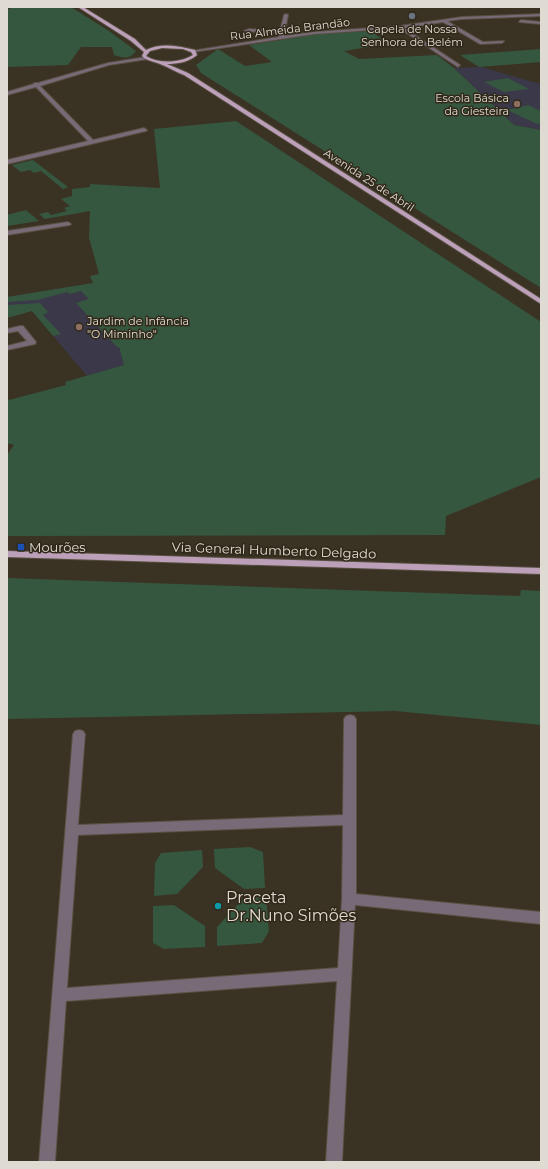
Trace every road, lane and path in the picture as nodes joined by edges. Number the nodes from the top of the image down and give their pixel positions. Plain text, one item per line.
1 (80, 7) edge
2 (474, 12) dead end
3 (286, 15) dead end
4 (541, 15) edge
5 (492, 16) junction
6 (477, 17) junction
7 (442, 20) junction
8 (541, 23) edge
9 (400, 27) junction
10 (246, 32) dead end
11 (282, 32) junction
12 (281, 38) junction
13 (133, 40) junction
14 (144, 42) dead end
15 (502, 42) dead end
16 (150, 44) dead end
17 (169, 47) junction
18 (193, 51) junction
19 (146, 52) junction
20 (146, 58) junction
21 (188, 60) junction
22 (160, 62) junction
23 (458, 66) dead end
24 (186, 74) junction
25 (36, 84) junction
26 (7, 94) edge
27 (144, 130) dead end
28 (92, 142) junction
29 (7, 162) edge
30 (68, 224) dead end
31 (7, 233) edge
32 (541, 302) edge
33 (7, 331) edge
34 (7, 348) edge
35 (7, 554) edge
36 (541, 571) edge
37 (350, 719) dead end
38 (79, 734) dead end
39 (350, 820) junction
40 (72, 830) junction
41 (349, 899) junction
42 (541, 918) edge
43 (345, 974) junction
44 (60, 995) junction
45 (47, 1162) edge
46 (334, 1162) edge

1 - 13 main road
2 - 6 street
3 - 11 street
4 - 5 street
5 - 6 street, Rua Almeida Brandão
5 - 8 street
6 - 7 street, Rua Almeida Brandão
7 - 9 street, Rua Almeida Brandão
7 - 15 street
9 - 12 street, Rua Almeida Brandão
9 - 23 street
10 - 11 street
11 - 12 street
12 - 18 street, Rua Almeida Brandão
13 - 14 main road
13 - 19 main road
16 - 17 main road
17 - 18 main road
17 - 19 main road
18 - 21 main road
19 - 20 main road
20 - 22 main road
20 - 25 street
21 - 22 main road
21 - 24 main road
22 - 24 main road, Avenida 25 de Abril
24 - 32 main road, Avenida 25 de Abril
25 - 26 street
25 - 28 street
27 - 28 street
28 - 29 street
30 - 31 street
33 - 34 street
35 - 36 main road, Via General Humberto Delgado
37 - 39 street
38 - 40 street
39 - 40 street
39 - 41 street
40 - 44 street
41 - 42 street
41 - 43 street
43 - 44 street
43 - 46 street
44 - 45 street

